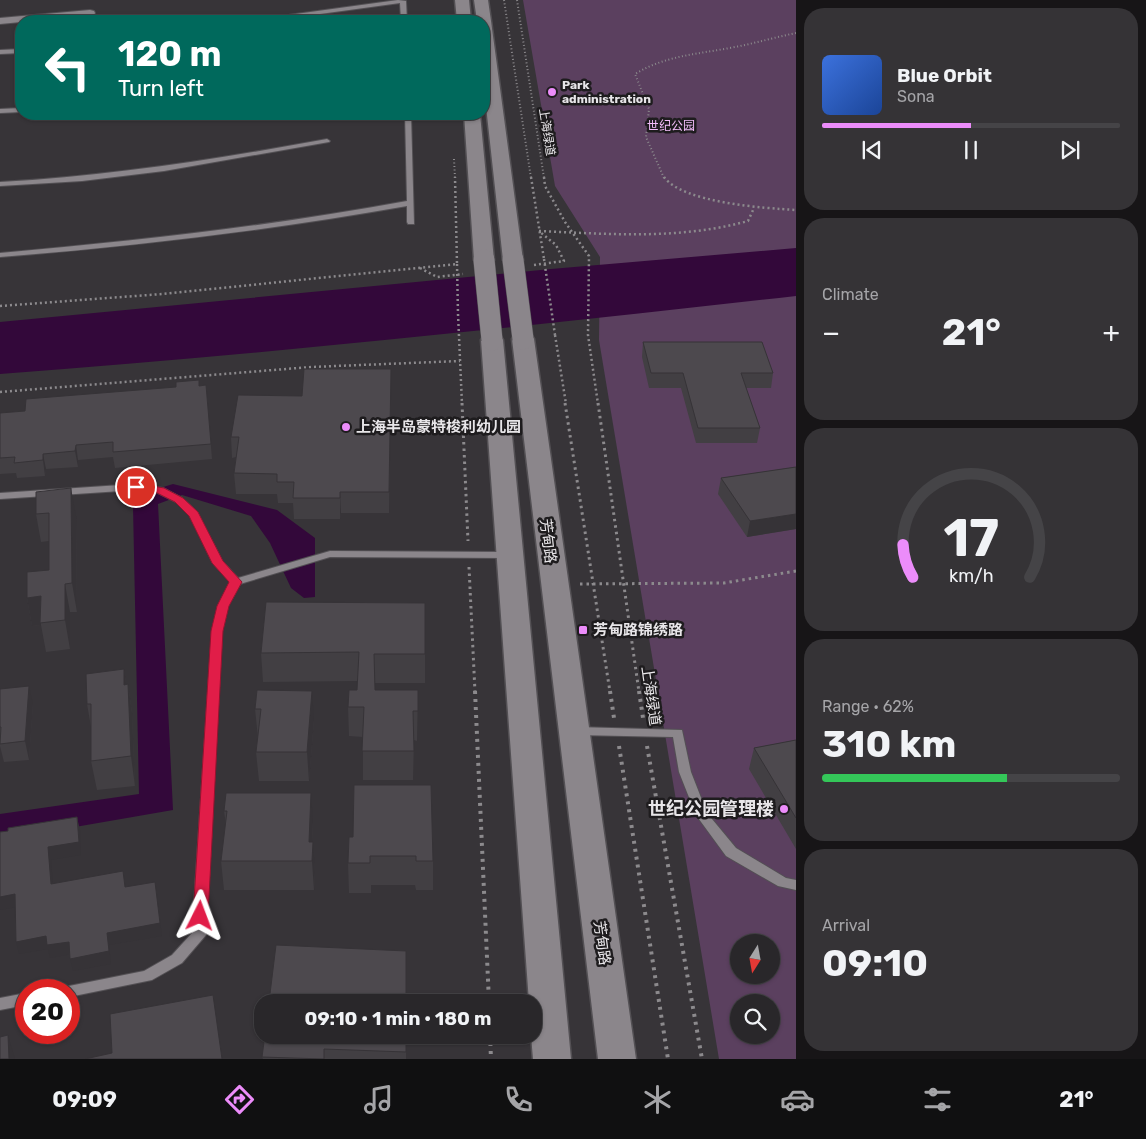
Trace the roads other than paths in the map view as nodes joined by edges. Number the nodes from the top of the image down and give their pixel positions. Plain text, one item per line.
1 (81, 0) edge
2 (462, 0) edge
3 (481, 0) edge
4 (91, 15) edge
5 (302, 15) edge
6 (404, 15) edge
7 (463, 15) edge
8 (483, 15) edge
9 (0, 20) edge
10 (15, 20) edge
11 (15, 51) edge
12 (0, 52) edge
13 (490, 71) edge
14 (15, 110) edge
15 (0, 111) edge
16 (408, 120) edge
17 (472, 120) edge
18 (327, 141) dead end
19 (0, 184) edge
20 (410, 203) junction
21 (410, 222) dead end
22 (0, 255) edge
23 (0, 496) edge
24 (510, 555) junction
25 (236, 582) junction
26 (573, 731) junction
27 (796, 885) edge
28 (80, 989) edge
29 (15, 1001) edge
30 (0, 1004) edge
31 (547, 1048) edge
32 (617, 1059) edge

1 - 4 street
2 - 7 main road
3 - 8 main road, 芳甸路
5 - 6 lane
9 - 10 street
11 - 12 lane
13 - 26 main road, 芳甸路, bridge
14 - 15 lane
16 - 20 lane
17 - 24 main road, bridge
18 - 19 lane
20 - 21 lane
20 - 22 lane
23 - 25 lane
24 - 25 lane
24 - 31 main road
25 - 28 lane
26 - 27 lane
26 - 32 main road, 芳甸路
29 - 30 lane

